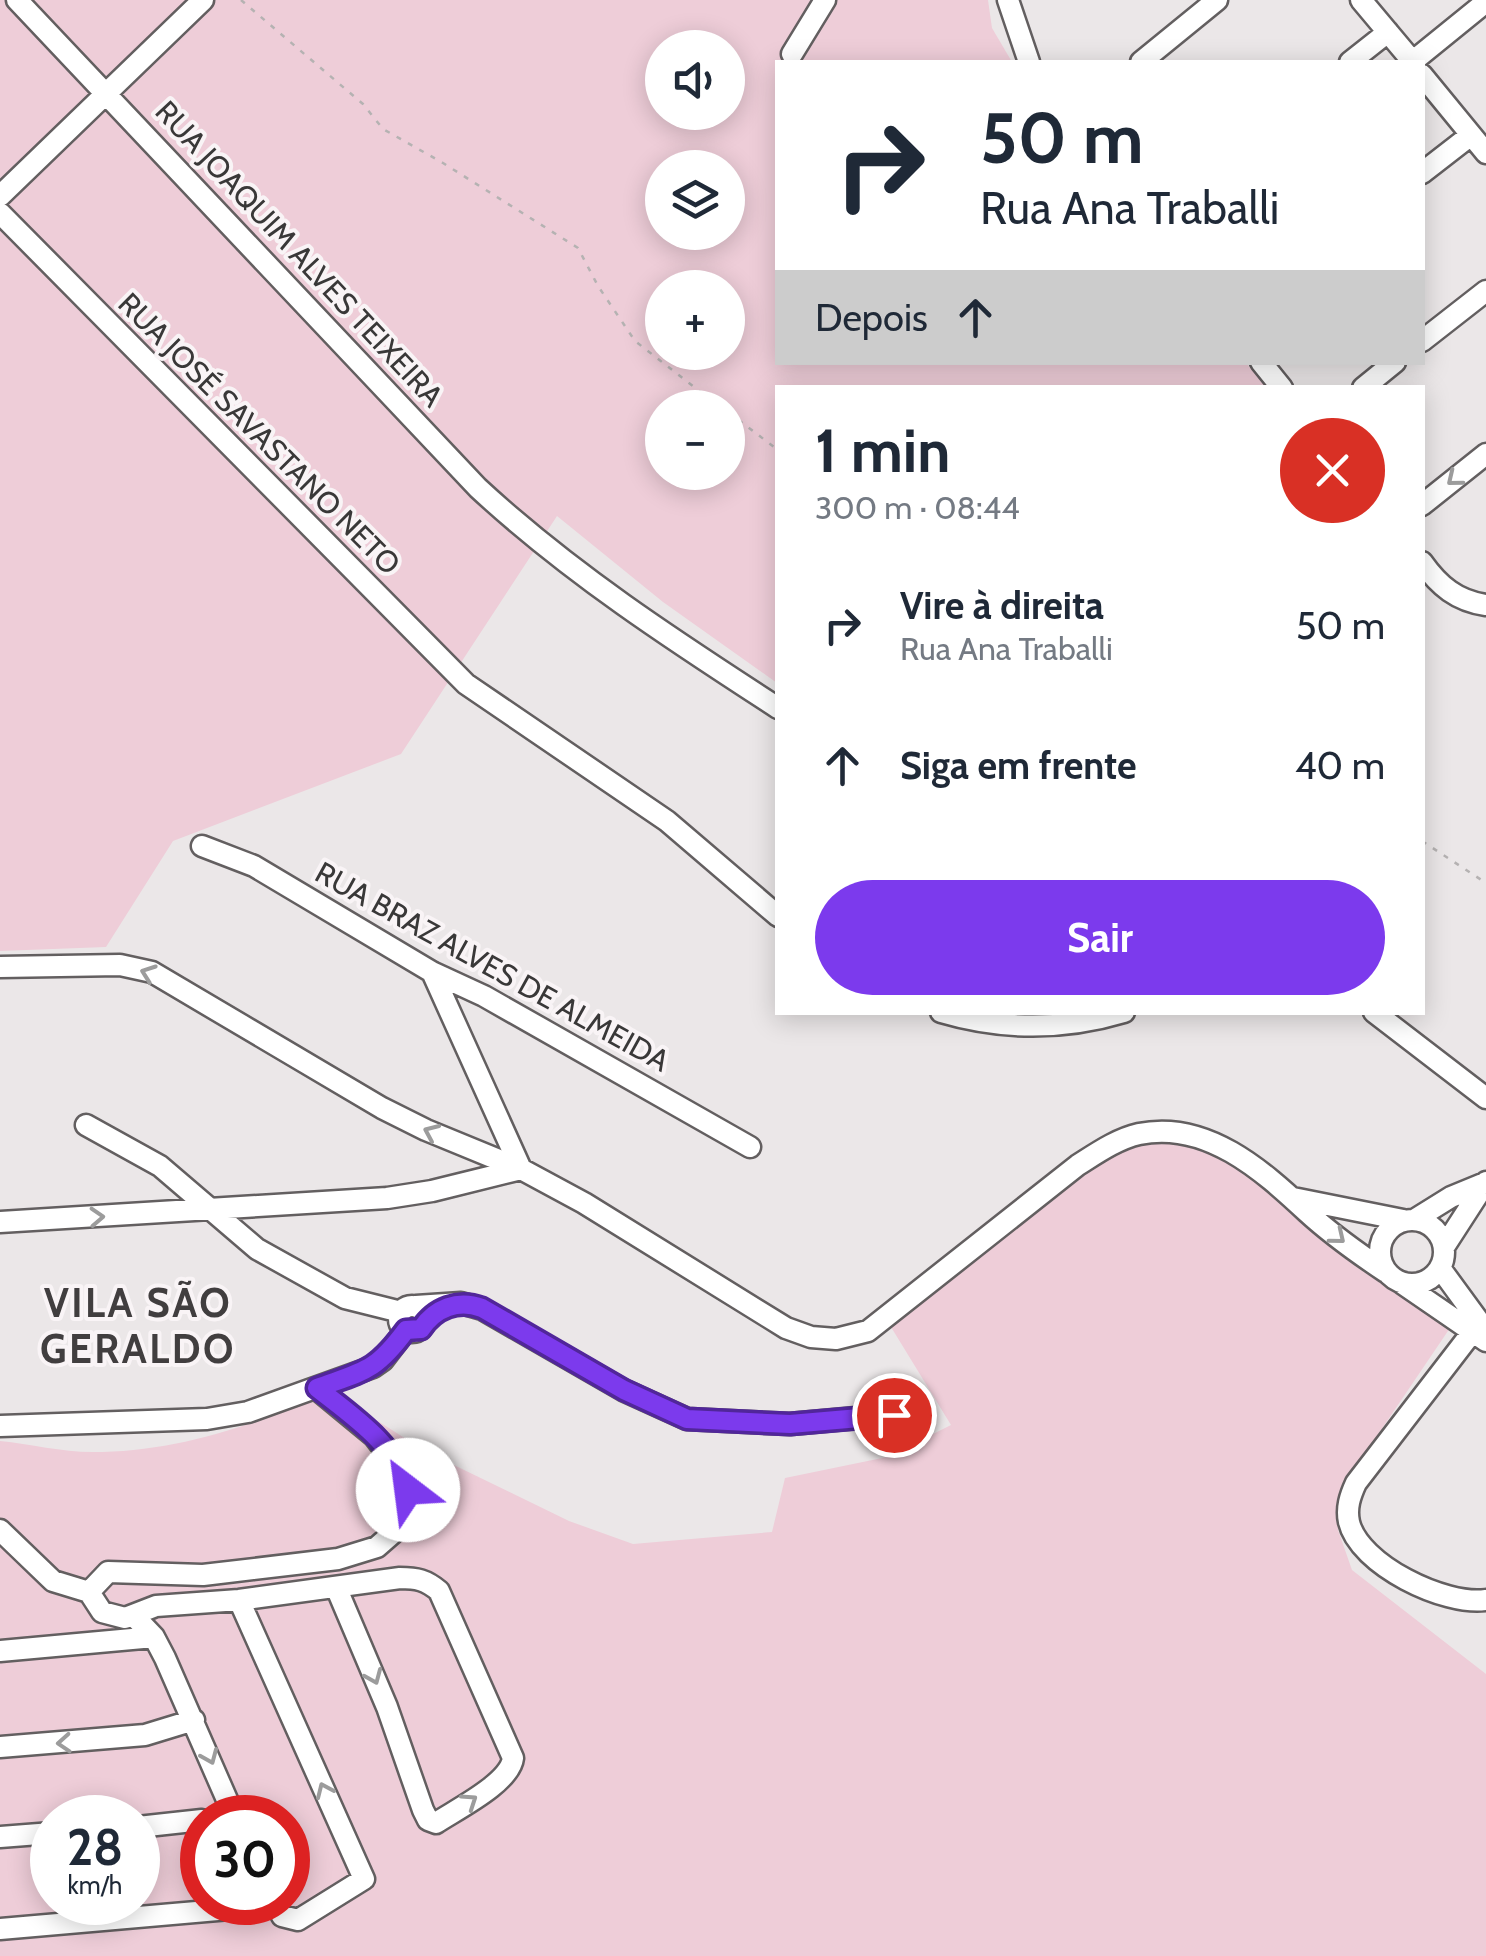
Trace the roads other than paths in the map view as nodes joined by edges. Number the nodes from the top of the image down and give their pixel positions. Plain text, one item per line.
1 (17, 0) edge
2 (203, 0) edge
3 (825, 0) edge
4 (1217, 0) edge
5 (1361, 0) edge
6 (1009, 1) edge
7 (1486, 2) edge
8 (1388, 32) junction
9 (792, 54) dead end
10 (1028, 60) edge
11 (1143, 60) edge
12 (1353, 60) edge
13 (1410, 60) edge
14 (1414, 60) edge
15 (1425, 79) edge
16 (108, 93) junction
17 (1471, 135) junction
18 (1486, 153) edge
19 (1425, 171) edge
20 (0, 196) edge
21 (0, 213) edge
22 (1486, 290) edge
23 (1425, 338) edge
24 (1264, 365) edge
25 (1391, 365) edge
26 (1280, 385) edge
27 (1367, 385) edge
28 (1486, 454) edge
29 (1425, 503) edge
30 (1425, 566) edge
31 (1486, 605) edge
32 (775, 706) edge
33 (202, 846) dead end
34 (775, 913) edge
35 (0, 966) edge
36 (432, 972) junction
37 (954, 1015) edge
38 (1112, 1015) edge
39 (1378, 1015) edge
40 (1486, 1098) edge
41 (86, 1125) dead end
42 (750, 1146) dead end
43 (521, 1168) junction
44 (1485, 1182) edge
45 (1294, 1198) junction
46 (213, 1211) junction
47 (1409, 1220) junction
48 (0, 1222) edge
49 (1442, 1258) junction
50 (1395, 1278) junction
51 (412, 1318) junction
52 (1481, 1332) edge
53 (317, 1388) junction
54 (922, 1412) dead end
55 (0, 1426) edge
56 (0, 1530) edge
57 (336, 1587) junction
58 (89, 1592) junction
59 (239, 1600) junction
60 (1486, 1600) edge
61 (133, 1615) junction
62 (154, 1637) junction
63 (0, 1651) edge
64 (194, 1720) junction
65 (0, 1747) edge
66 (226, 1795) edge
67 (30, 1835) edge
68 (0, 1837) edge
69 (180, 1913) edge
70 (310, 1913) edge
71 (0, 1929) edge

1 - 16 street, RUA JOAQUIM ALVES TEIXEIRA
2 - 16 street
3 - 9 street
4 - 11 street
5 - 8 street
6 - 10 street
7 - 14 street
8 - 12 street
8 - 13 street
15 - 17 street
16 - 20 street
16 - 32 street, RUA JOAQUIM ALVES TEIXEIRA
17 - 18 street
17 - 19 street
21 - 34 street, RUA JOSÉ SAVASTANO NETO
22 - 23 street
24 - 26 street
25 - 27 street
28 -> 29 street
30 - 31 street
33 - 36 street, RUA BRAZ ALVES DE ALMEIDA
43 -> 35 street
36 - 42 street, RUA BRAZ ALVES DE ALMEIDA
36 - 43 street
37 - 38 street
39 - 40 street
41 - 46 street
43 - 45 street
43 - 46 street
44 - 47 street
44 - 49 street
45 - 47 street
45 -> 50 street
48 -> 46 street
46 - 51 street
47 - 49 street
47 - 50 street
49 - 50 street
49 - 52 street
50 - 52 street
51 - 53 street
51 - 54 street
52 - 60 street
53 - 55 street
53 - 58 street
56 - 58 street
57 -> 57 street
57 - 59 street
58 - 61 street
59 - 61 street
70 -> 59 street
61 - 62 street
62 - 63 street
62 - 64 street
64 -> 65 street
64 -> 66 street
67 - 68 street
69 - 71 street

